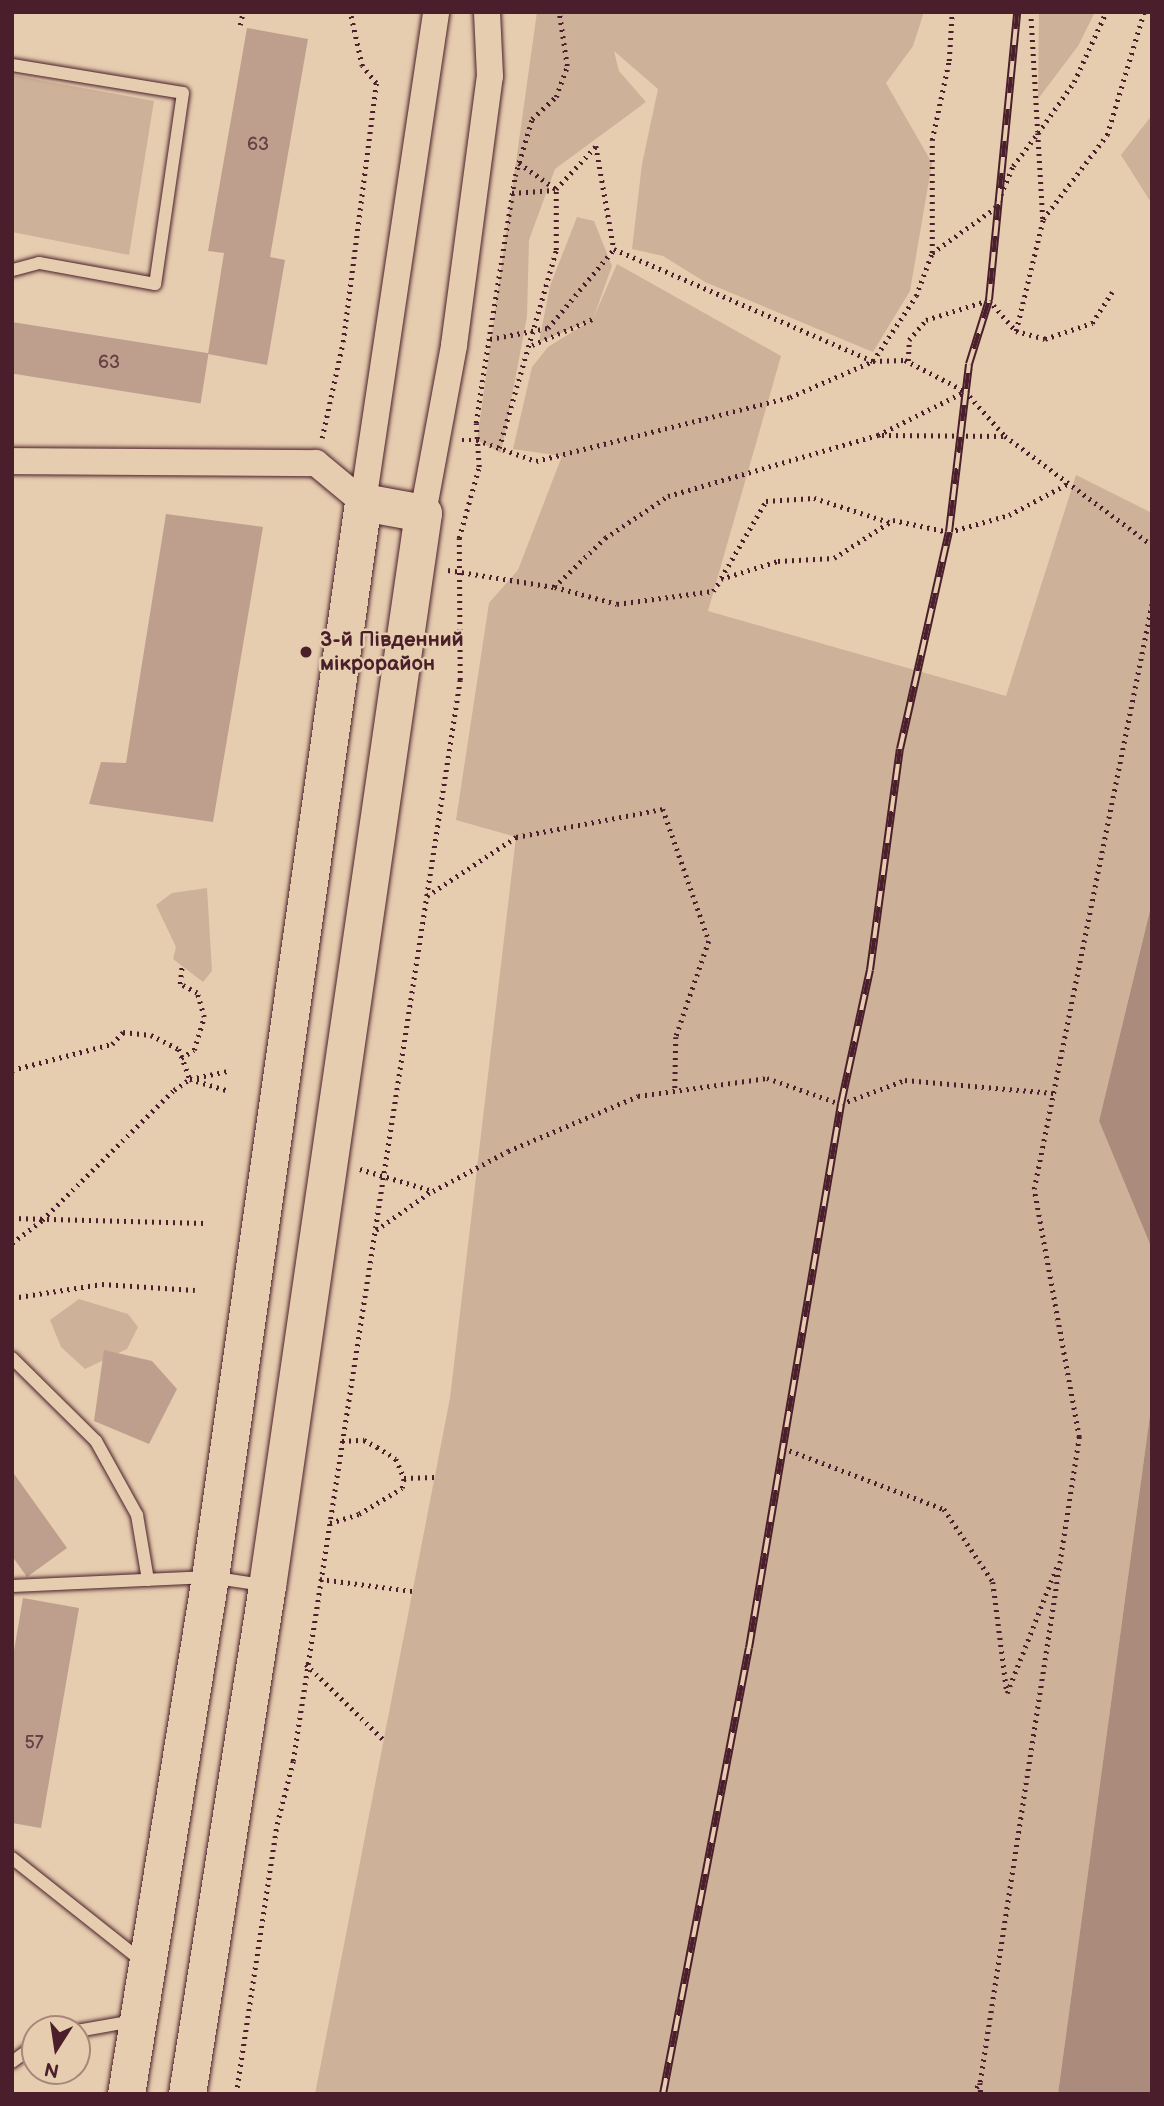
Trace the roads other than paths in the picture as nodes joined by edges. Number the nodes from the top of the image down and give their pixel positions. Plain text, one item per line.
1 (436, 12) edge
2 (487, 12) edge
3 (12, 65) edge
4 (12, 270) edge
5 (12, 461) edge
6 (363, 502) junction
7 (423, 513) junction
8 (12, 1358) edge
9 (211, 1577) junction
10 (148, 1580) junction
11 (12, 1586) edge
12 (267, 1586) junction
13 (12, 1857) edge
14 (147, 1965) junction
15 (138, 2020) junction
16 (91, 2028) edge
17 (126, 2094) edge
18 (187, 2094) edge

1 - 6 street
2 - 7 street
3 - 4 lane
5 - 6 street
6 - 7 street
6 - 9 street
7 - 12 street
8 - 10 lane
9 - 10 lane
9 - 12 lane
9 - 14 street
10 - 11 lane
12 - 18 street
13 - 14 lane
14 - 15 street
15 - 16 lane
15 - 17 street

